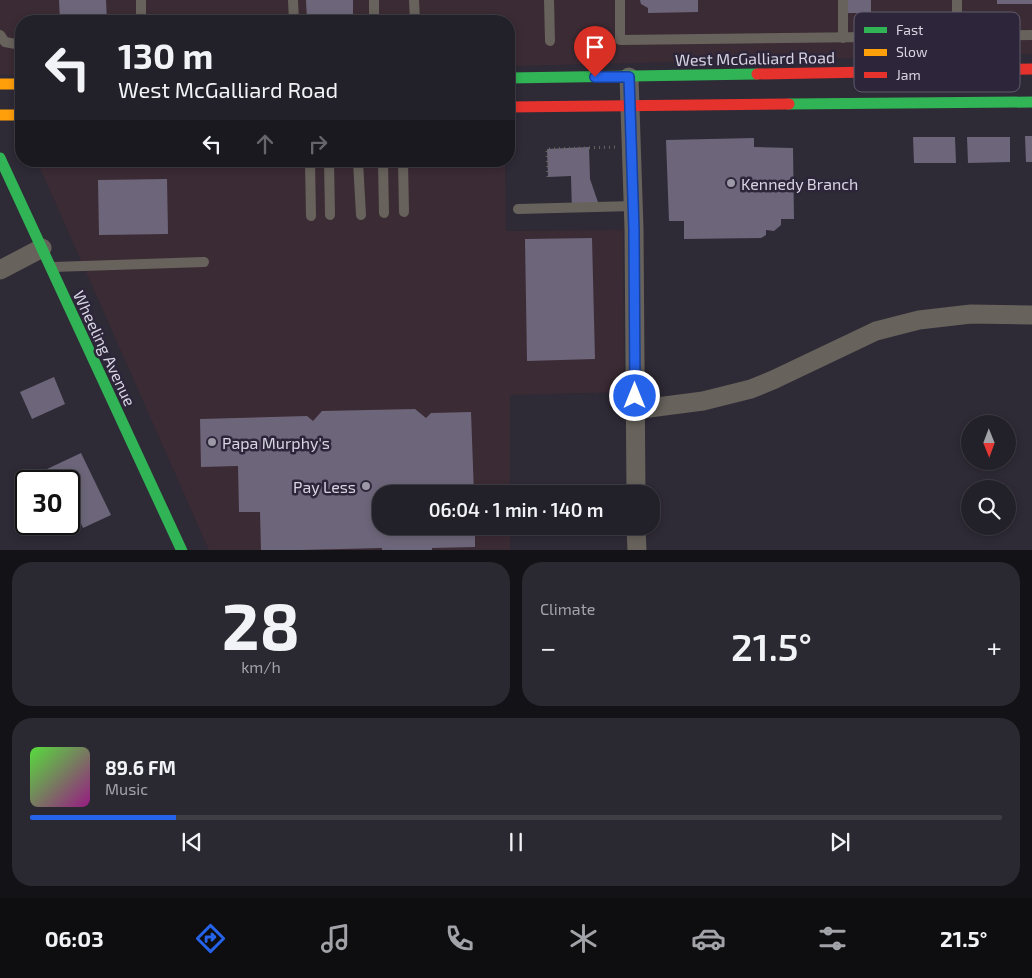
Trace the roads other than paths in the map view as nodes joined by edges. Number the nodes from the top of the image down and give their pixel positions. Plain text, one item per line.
1 (141, 0) edge
2 (293, 0) edge
3 (374, 0) edge
4 (414, 0) edge
5 (549, 0) edge
6 (620, 0) edge
7 (843, 0) edge
8 (141, 15) edge
9 (294, 15) edge
10 (374, 15) edge
11 (414, 15) edge
12 (0, 35) edge
13 (843, 38) junction
14 (854, 38) edge
15 (550, 41) dead end
16 (15, 44) edge
17 (854, 73) edge
18 (629, 77) junction
19 (515, 78) edge
20 (0, 84) edge
21 (15, 84) edge
22 (1032, 102) edge
23 (631, 106) junction
24 (515, 107) edge
25 (0, 115) edge
26 (15, 115) edge
27 (0, 158) edge
28 (310, 167) edge
29 (328, 167) edge
30 (358, 167) edge
31 (383, 167) edge
32 (403, 167) edge
33 (634, 206) junction
34 (518, 209) dead end
35 (404, 212) dead end
36 (384, 213) dead end
37 (330, 215) dead end
38 (361, 215) dead end
39 (311, 216) dead end
40 (42, 248) junction
41 (204, 262) dead end
42 (50, 267) junction
43 (0, 270) edge
44 (1032, 314) edge
45 (634, 410) junction
46 (636, 485) edge
47 (636, 535) edge
48 (182, 550) edge
49 (637, 550) edge

1 - 8 lane
2 - 9 lane
3 - 10 lane
4 - 11 lane
5 - 15 lane
6 - 13 lane
7 - 13 lane
12 - 16 lane
13 - 14 lane
17 - 18 main road, West McGalliard Road
18 - 19 main road, West McGalliard Road
18 - 23 street
20 - 21 main road
22 - 23 main road
23 - 24 main road
23 - 33 street
25 - 26 main road
27 - 40 main road, Wheeling Avenue
28 - 39 lane
29 - 37 lane
30 - 38 lane
31 - 36 lane
32 - 35 lane
33 - 34 lane
33 - 45 street
40 - 42 main road, Wheeling Avenue
40 - 43 street
41 - 42 lane
42 - 48 main road, Wheeling Avenue
44 - 45 street
45 - 46 street
47 - 49 street

